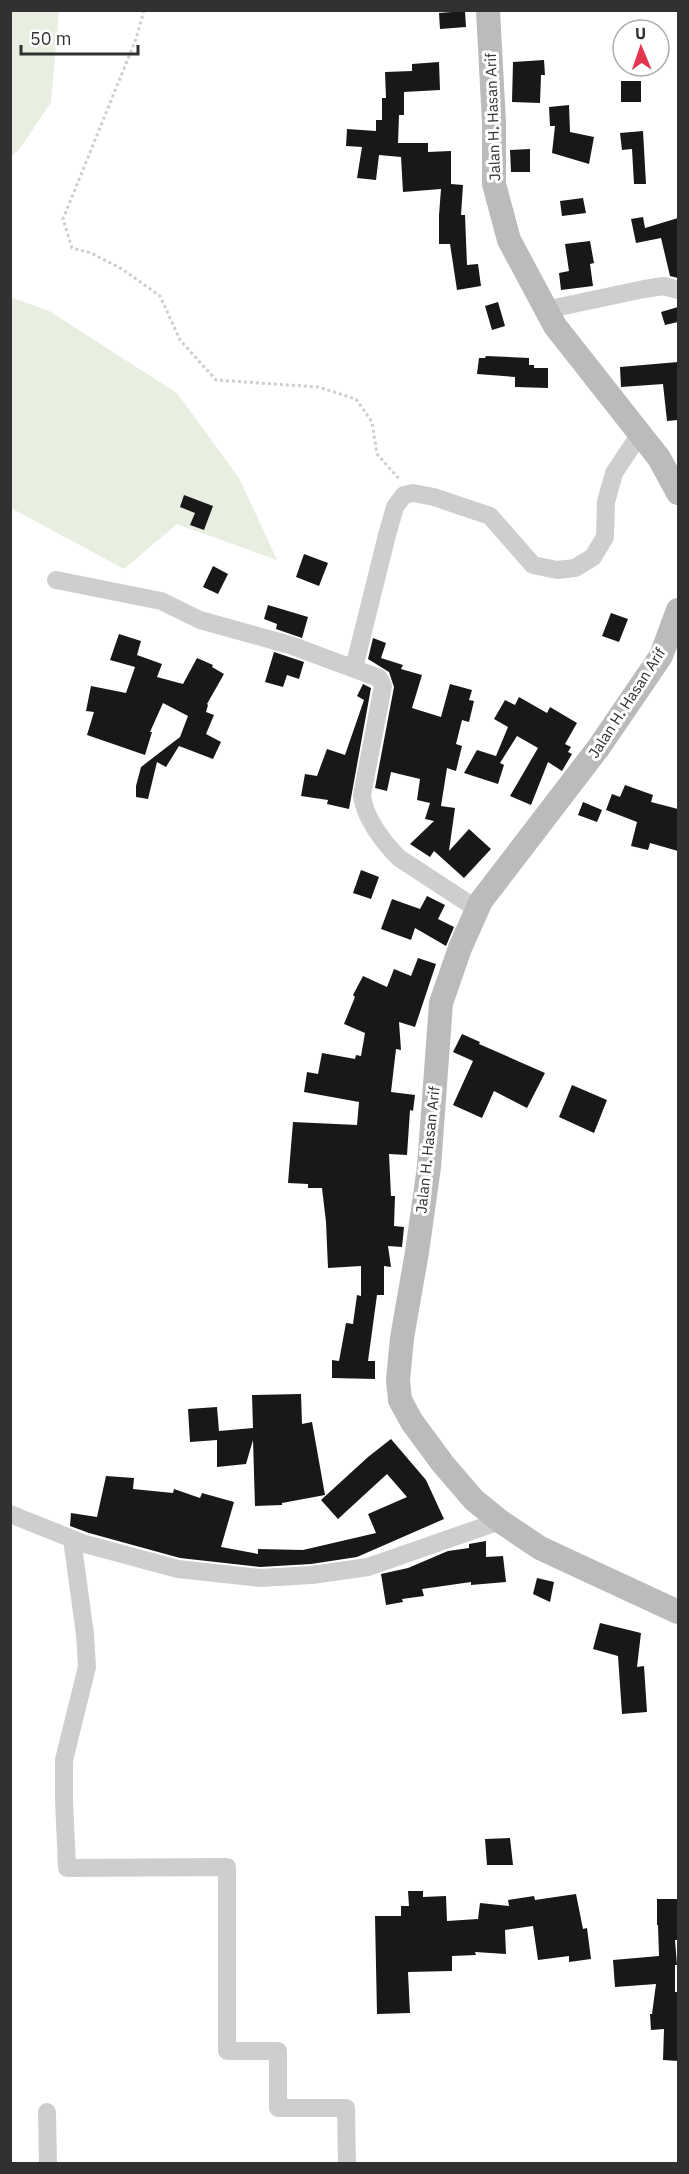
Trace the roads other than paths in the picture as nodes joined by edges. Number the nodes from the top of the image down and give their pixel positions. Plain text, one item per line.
1 (488, 10) edge
2 (678, 290) edge
3 (545, 310) junction
4 (640, 434) junction
5 (678, 493) edge
6 (56, 580) dead end
7 (676, 624) edge
8 (354, 668) junction
9 (477, 909) junction
10 (10, 1514) edge
11 (500, 1521) junction
12 (72, 1539) junction
13 (678, 1612) edge
14 (46, 2112) dead end
15 (48, 2163) edge
16 (346, 2163) edge

1 - 3 main road, Jalan H. Hasan Arif
2 - 3 street
3 - 4 main road, Jalan H. Hasan Arif
4 - 5 main road, Jalan H. Hasan Arif
4 - 8 street
6 - 8 street
7 - 9 main road, Jalan H. Hasan Arif
8 - 9 street
9 - 11 main road, Jalan H. Hasan Arif
10 - 12 street
11 - 12 street
11 - 13 main road, Jalan H. Hasan Arif
12 - 16 street
14 - 15 street

